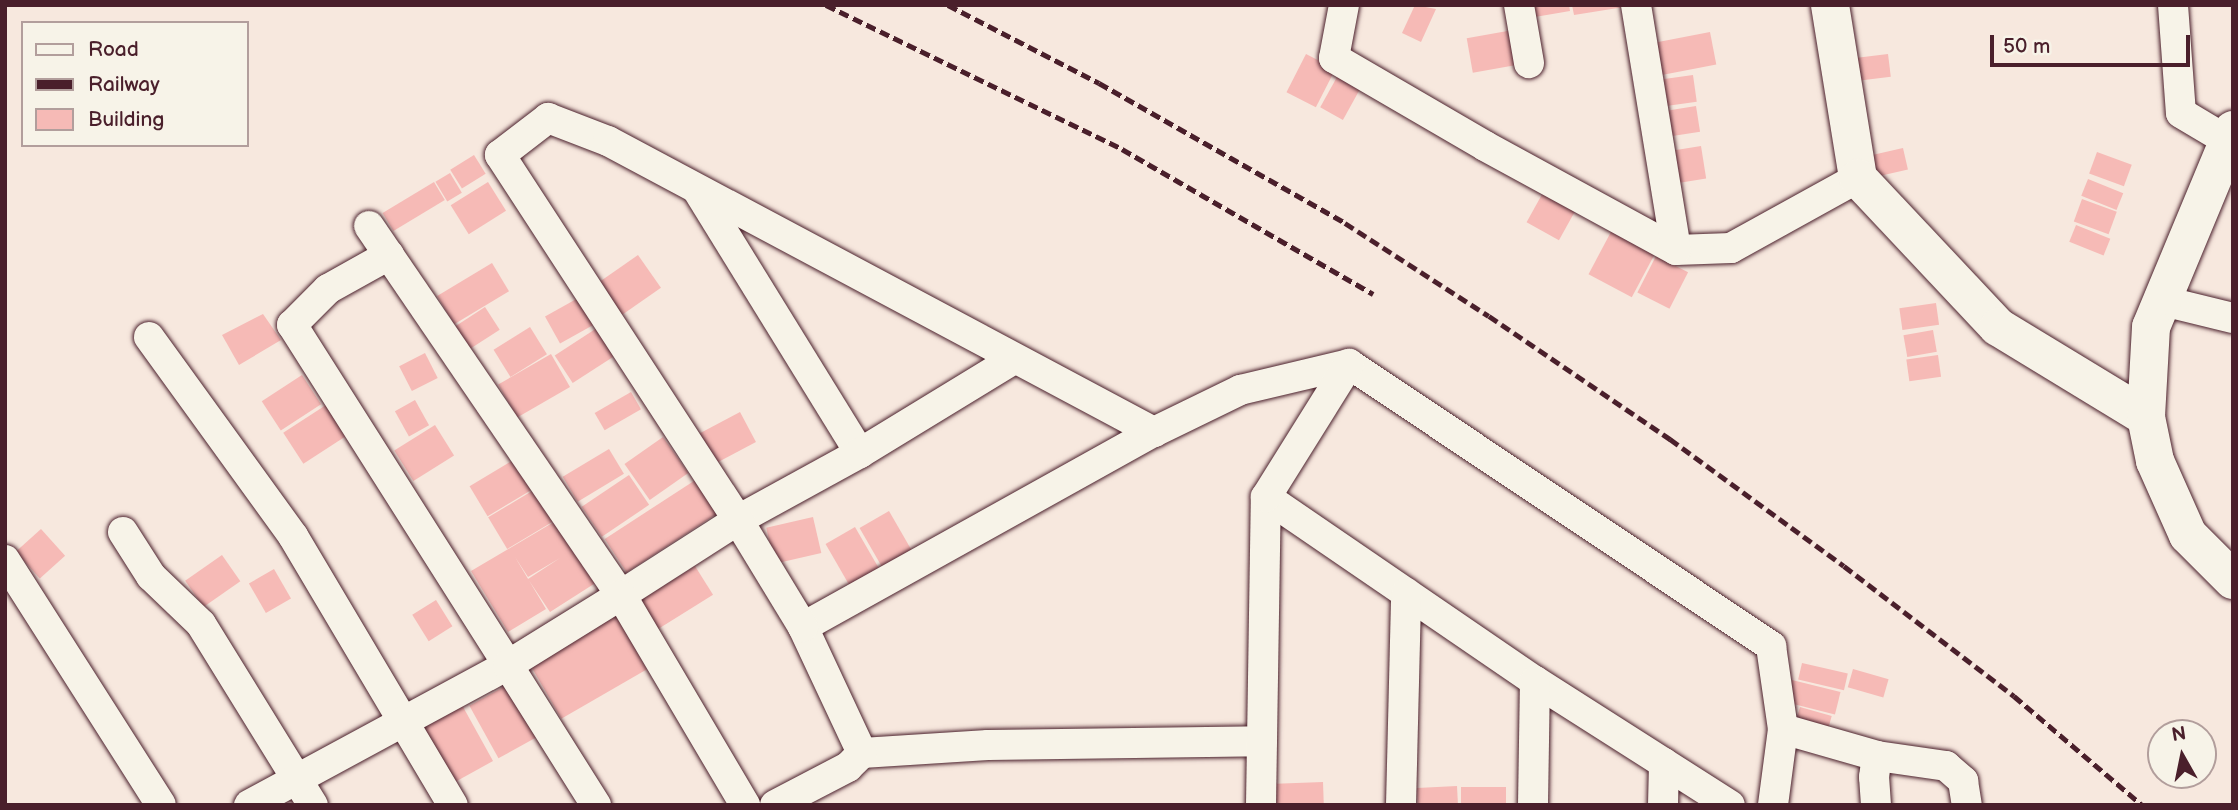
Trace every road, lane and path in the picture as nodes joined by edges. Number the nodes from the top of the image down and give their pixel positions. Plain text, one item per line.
1 (1344, 5) edge
2 (1518, 5) edge
3 (1636, 5) edge
4 (1830, 5) edge
5 (2173, 5) edge
6 (1529, 63) dead end
7 (2231, 135) edge
8 (1858, 178) junction
9 (696, 188) junction
10 (369, 226) dead end
11 (1676, 250) junction
12 (389, 255) junction
13 (2163, 301) junction
14 (2233, 318) edge
15 (149, 337) dead end
16 (1014, 359) junction
17 (1349, 364) junction
18 (2146, 418) junction
19 (1154, 432) junction
20 (860, 453) junction
21 (1266, 497) junction
22 (738, 520) junction
23 (122, 532) dead end
24 (5, 561) edge
25 (2233, 580) edge
26 (1406, 593) junction
27 (621, 595) junction
28 (803, 627) junction
29 (508, 665) junction
30 (1535, 681) junction
31 (403, 722) junction
32 (1783, 729) junction
33 (1262, 740) junction
34 (862, 753) junction
35 (1877, 756) junction
36 (1664, 763) junction
37 (305, 792) edge
38 (161, 805) edge
39 (248, 805) edge
40 (453, 805) edge
41 (596, 805) edge
42 (744, 805) edge
43 (775, 805) edge
44 (1261, 805) edge
45 (1401, 805) edge
46 (1533, 805) edge
47 (1663, 805) edge
48 (1730, 805) edge
49 (1773, 805) edge
50 (1876, 805) edge
51 (1967, 805) edge

1 - 11 street
2 - 6 street
3 - 11 street
4 - 8 street
5 - 7 street
7 - 13 street
8 - 11 street
8 - 18 street
9 - 16 street
9 - 20 street
9 - 22 street
10 - 12 street
12 - 27 street
12 - 29 street
13 - 14 street
13 - 18 street
15 - 31 street
16 - 19 street
16 - 20 street
17 - 19 street
17 - 21 street
17 - 32 street
18 - 25 street
19 - 28 street
20 - 22 street
21 - 26 street
21 - 33 street
22 - 27 street
22 - 28 street
23 - 37 street
24 - 38 street
26 - 30 street
26 - 45 street
27 - 29 street
27 - 42 street
28 - 34 street
29 - 31 street
29 - 41 street
30 - 36 street
30 - 46 street
31 - 37 street
31 - 40 street
32 - 35 street
32 - 49 street
33 - 34 street
33 - 44 street
34 - 43 street
35 - 50 street
35 - 51 street
36 - 47 street
36 - 48 street
37 - 39 street

